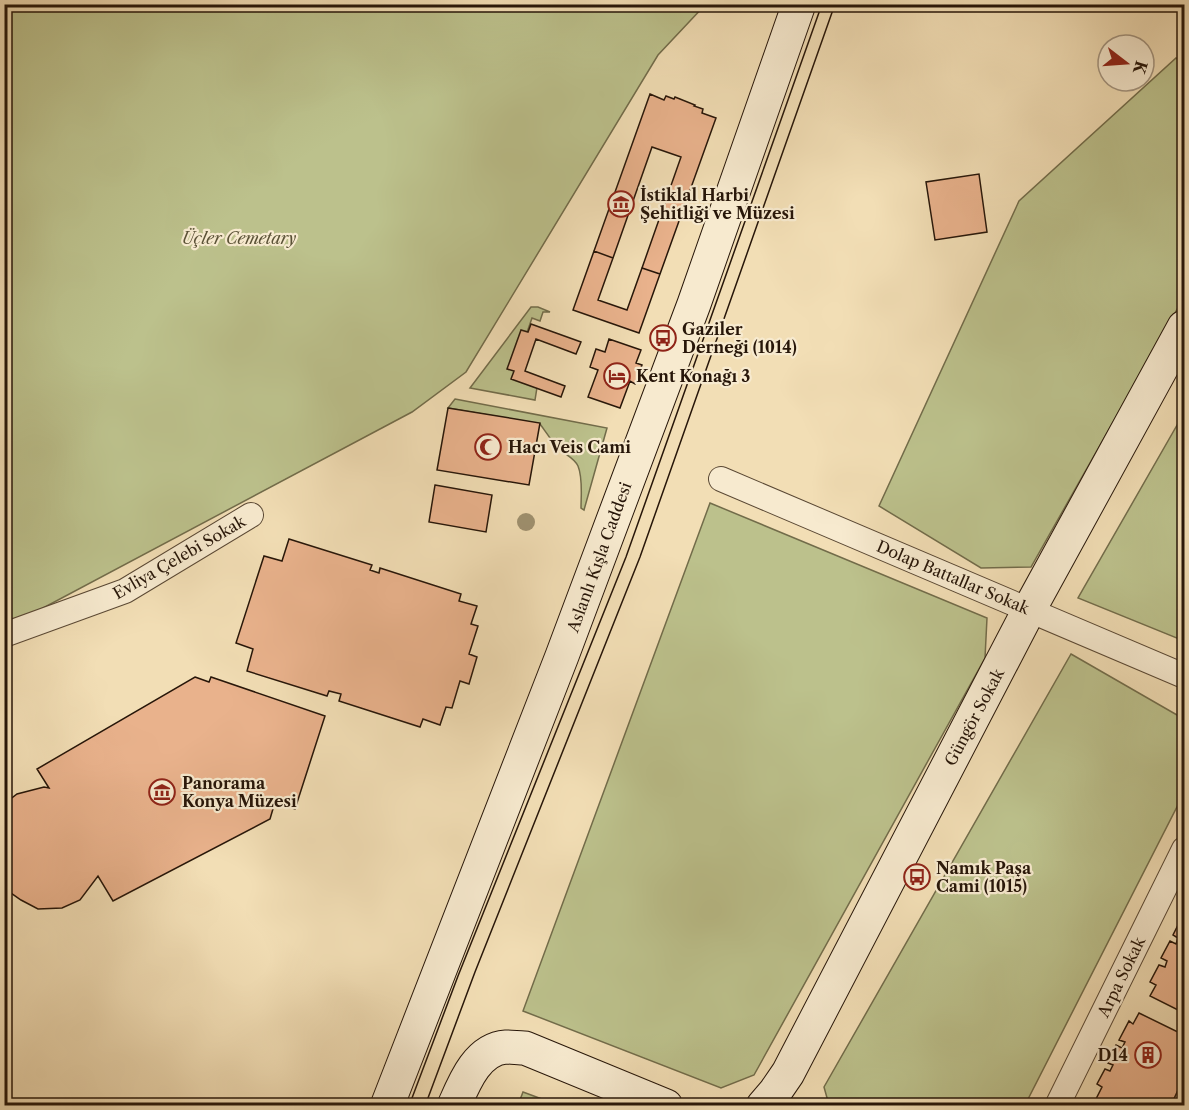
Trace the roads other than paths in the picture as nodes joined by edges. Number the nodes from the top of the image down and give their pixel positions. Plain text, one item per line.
1 (799, 4) edge
2 (1185, 327) edge
3 (721, 479) dead end
4 (251, 515) dead end
5 (1029, 610) junction
6 (4, 635) edge
7 (1185, 676) edge
8 (1185, 849) edge
9 (788, 1073) junction
10 (387, 1106) edge
11 (454, 1106) edge
12 (666, 1106) edge
13 (763, 1106) edge
14 (792, 1106) edge
15 (1057, 1106) edge

1 - 10 main road, Aslanlı Kışla Caddesi
2 - 5 main road, Güngör Sokak
3 - 5 street, Dolap Battallar Sokak
4 - 6 street, Evliya Çelebi Sokak
5 - 7 street, Dolap Battallar Sokak
5 - 9 main road, Güngör Sokak
8 - 15 street, Arpa Sokak
9 - 13 main road, Güngör Sokak
9 - 14 main road
11 - 12 main road

